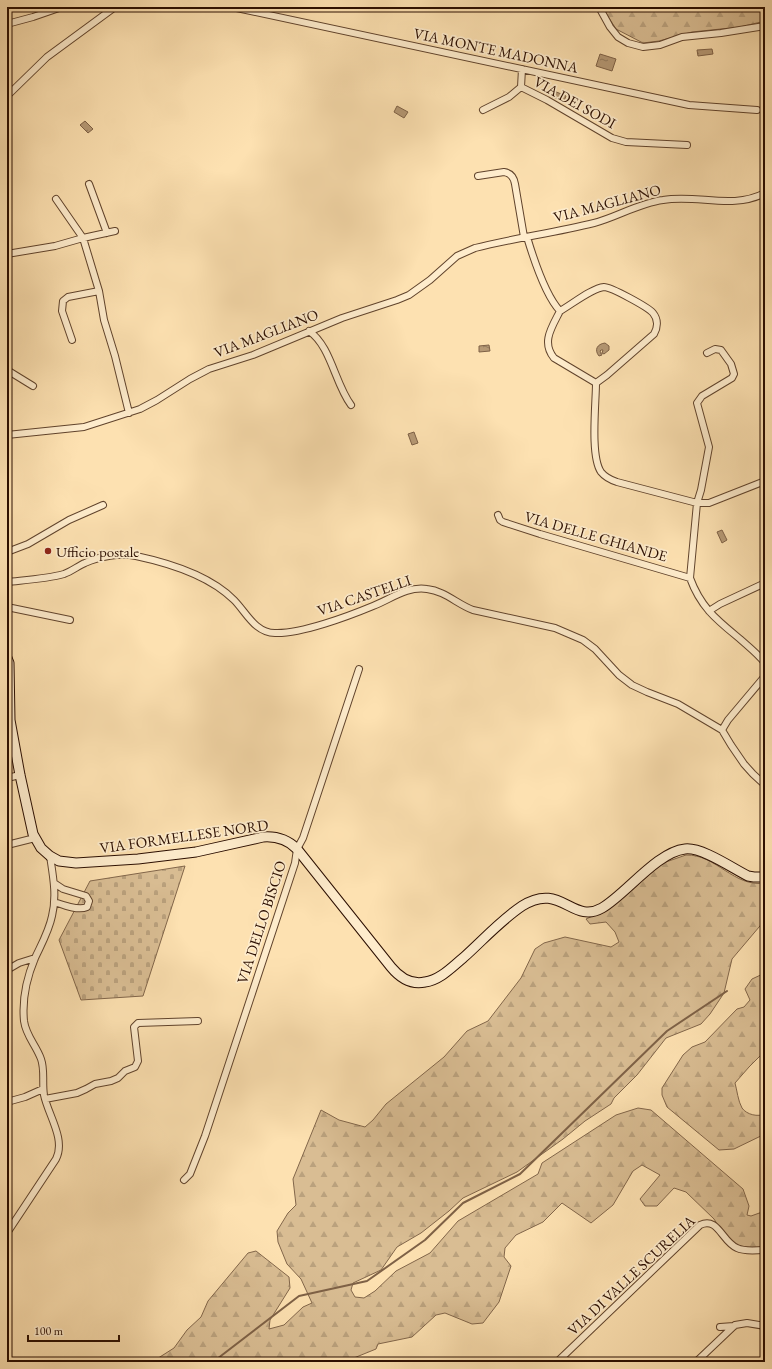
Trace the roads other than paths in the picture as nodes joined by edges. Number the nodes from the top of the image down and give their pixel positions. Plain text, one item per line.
1 (62, 7) edge
2 (115, 7) edge
3 (232, 7) edge
4 (599, 7) edge
5 (7, 24) edge
6 (765, 26) edge
7 (522, 69) junction
8 (521, 87) junction
9 (7, 96) edge
10 (483, 110) dead end
11 (757, 110) dead end
12 (688, 145) dead end
13 (478, 176) dead end
14 (89, 184) dead end
15 (765, 192) edge
16 (56, 199) dead end
17 (115, 231) dead end
18 (107, 233) junction
19 (525, 237) junction
20 (83, 238) junction
21 (7, 254) edge
22 (99, 291) junction
23 (560, 311) junction
24 (309, 332) junction
25 (72, 340) dead end
26 (707, 353) dead end
27 (7, 370) edge
28 (596, 383) junction
29 (33, 386) dead end
30 (351, 405) dead end
31 (129, 413) junction
32 (7, 435) edge
33 (765, 481) edge
34 (697, 503) junction
35 (103, 505) dead end
36 (498, 515) dead end
37 (7, 552) edge
38 (690, 578) junction
39 (7, 582) edge
40 (765, 583) edge
41 (7, 607) edge
42 (709, 611) junction
43 (70, 620) dead end
44 (7, 658) edge
45 (765, 663) edge
46 (359, 669) dead end
47 (765, 676) edge
48 (9, 720) edge
49 (722, 730) junction
50 (20, 775) junction
51 (7, 778) edge
52 (765, 784) edge
53 (35, 838) junction
54 (7, 845) edge
55 (297, 849) junction
56 (50, 856) junction
57 (765, 878) edge
58 (54, 883) junction
59 (54, 902) junction
60 (35, 958) junction
61 (7, 970) edge
62 (198, 1021) dead end
63 (43, 1089) junction
64 (45, 1100) junction
65 (7, 1102) edge
66 (184, 1180) dead end
67 (7, 1233) edge
68 (765, 1250) edge
69 (734, 1326) junction
70 (765, 1326) edge
71 (720, 1327) dead end
72 (557, 1362) edge
73 (696, 1362) edge

1 - 5 street
2 - 9 street
3 - 7 street, VIA MONTE MADONNA
4 - 6 street
7 - 8 street, VIA DEI SODI
7 - 11 street, VIA MONTE MADONNA
8 - 10 street, VIA DEI SODI
8 - 12 street, VIA DEI SODI
13 - 19 street
14 - 18 street
15 - 19 street, VIA MAGLIANO
16 - 20 street
17 - 18 street
18 - 20 street
19 - 23 street
19 - 24 street, VIA MAGLIANO
20 - 21 street
20 - 22 street
22 - 25 street
22 - 31 street
23 - 28 street
23 - 28 street
24 - 30 street
24 - 31 street, VIA MAGLIANO
26 - 34 street
27 - 29 street
28 - 34 street
31 - 32 street, VIA MAGLIANO
33 - 34 street
34 - 38 street
35 - 37 street
36 - 38 street, VIA DELLE GHIANDE
38 - 42 street
39 - 49 street, VIA CASTELLI
40 - 42 street
41 - 43 street
42 - 45 street
44 - 48 street
46 - 55 street, VIA DELLO BISCIO
47 - 49 street
48 - 50 street
49 - 52 street, VIA CASTELLI
50 - 51 street
50 - 53 street
53 - 54 street
53 - 56 street
55 - 56 street, VIA FORMELLESE NORD
55 - 57 street, VIA FORMELLESE NORD
55 - 66 street, VIA DELLO BISCIO
56 - 58 street
58 - 59 street
58 - 59 street
59 - 60 street
60 - 61 street
60 - 63 street
62 - 64 street
63 - 64 street
63 - 65 street
64 - 67 street
68 - 72 street, VIA DI VALLE SCURELIA
69 - 70 street
69 - 71 street
69 - 73 street

